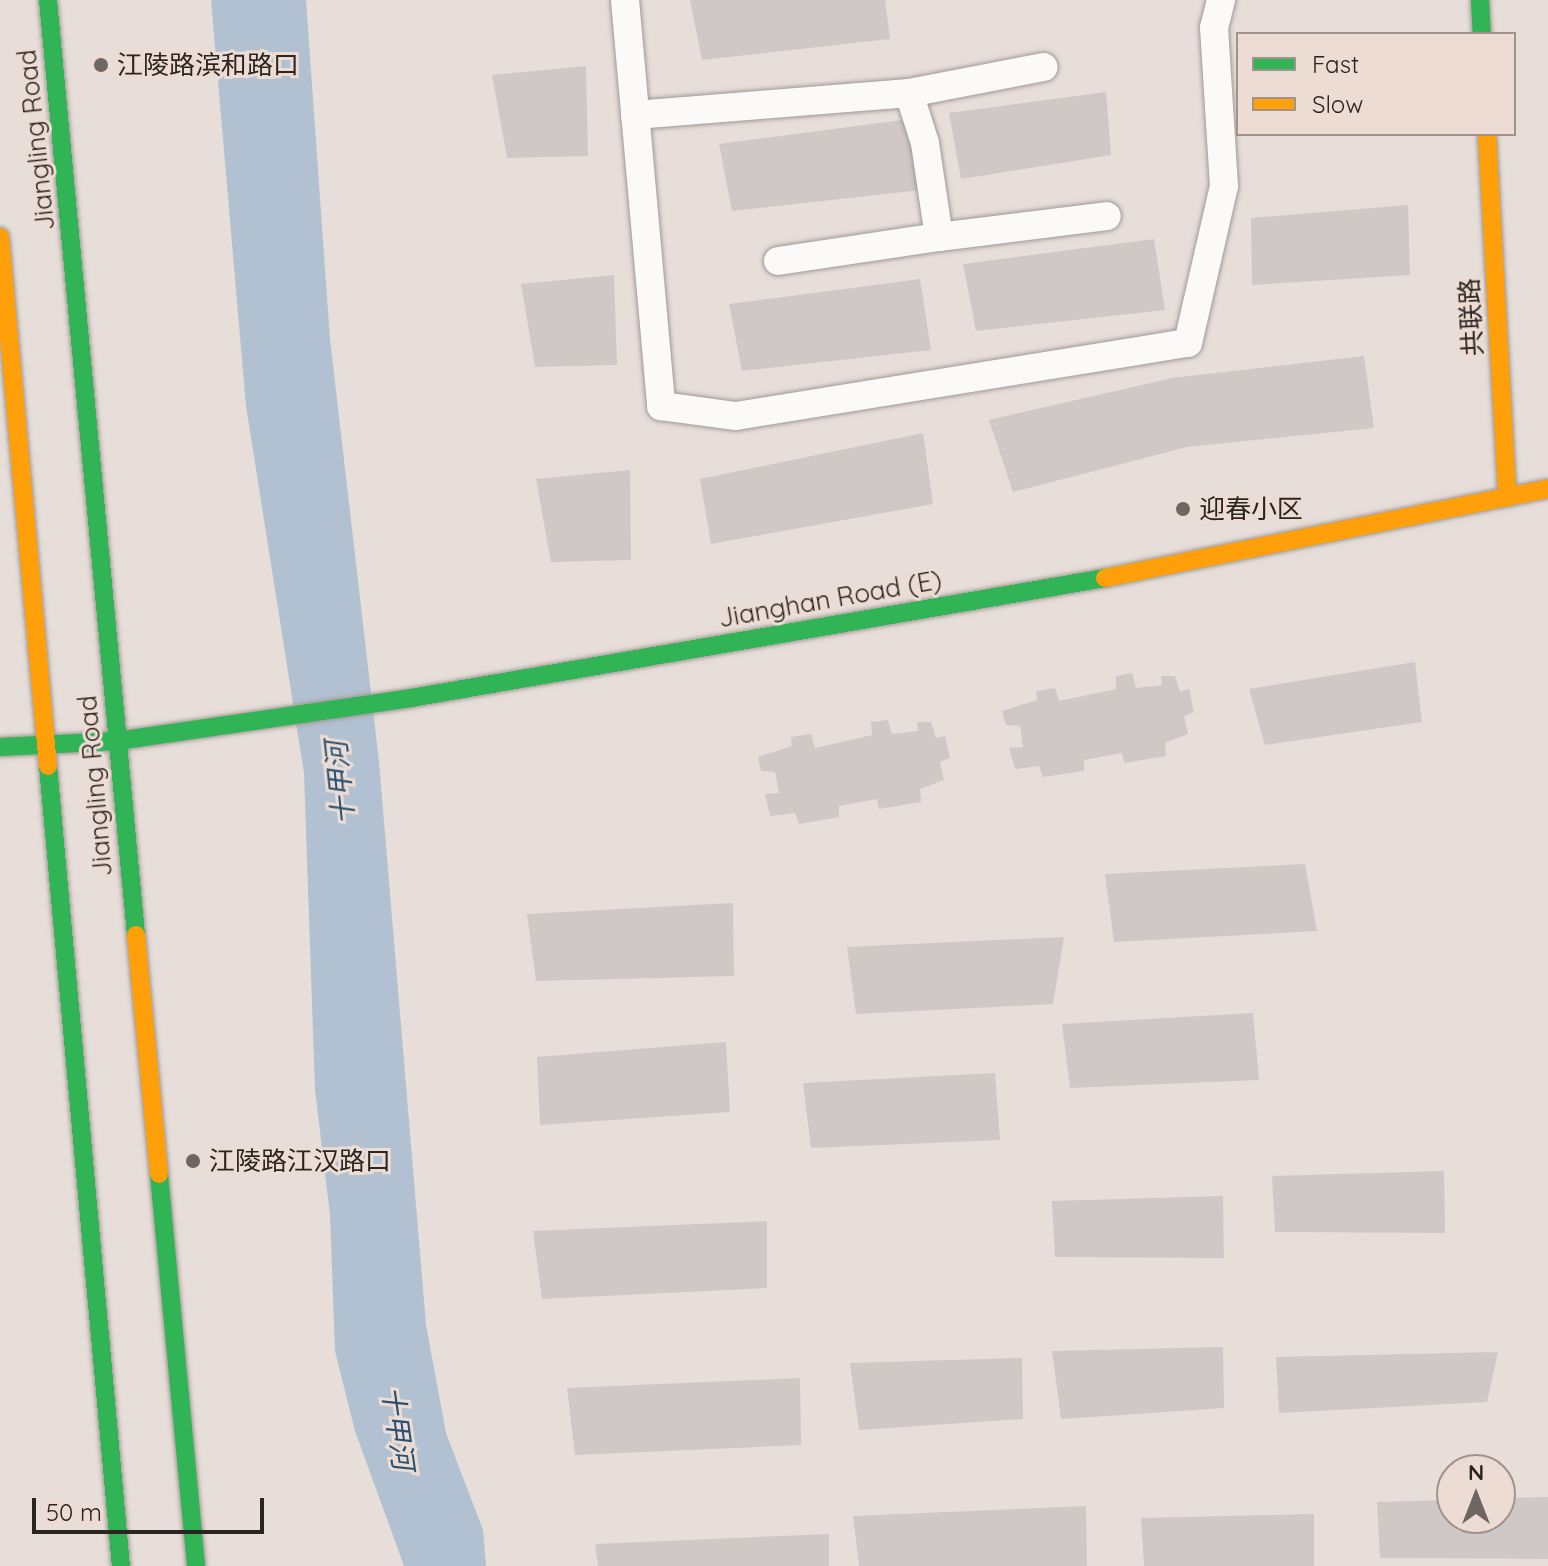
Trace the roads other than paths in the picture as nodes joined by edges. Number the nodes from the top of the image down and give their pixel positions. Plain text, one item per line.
1 (48, 0) edge
2 (625, 0) edge
3 (1221, 0) edge
4 (1480, 0) edge
5 (1482, 32) edge
6 (1044, 67) dead end
7 (909, 93) junction
8 (635, 115) junction
9 (1487, 136) edge
10 (1107, 216) dead end
11 (0, 237) edge
12 (939, 237) junction
13 (778, 261) dead end
14 (1548, 489) edge
15 (1507, 497) junction
16 (117, 741) junction
17 (47, 745) junction
18 (0, 747) edge
19 (121, 1566) edge
20 (196, 1566) edge

1 - 16 main road, Jiangling Road
2 - 8 street
3 - 8 street
4 - 5 main road
6 - 7 street
7 - 8 street
7 - 12 street
9 - 15 main road, 共联路
10 - 12 street
11 - 17 main road, Jiangling Road
12 - 13 street
14 - 15 main road, Jianghan Road (E)
15 - 16 main road, Jianghan Road (E)
16 - 17 main road, Jianghan Road (E)
16 - 20 main road, Jiangling Road
17 - 18 main road, Jianghan Road (E)
17 - 19 main road, Jiangling Road

